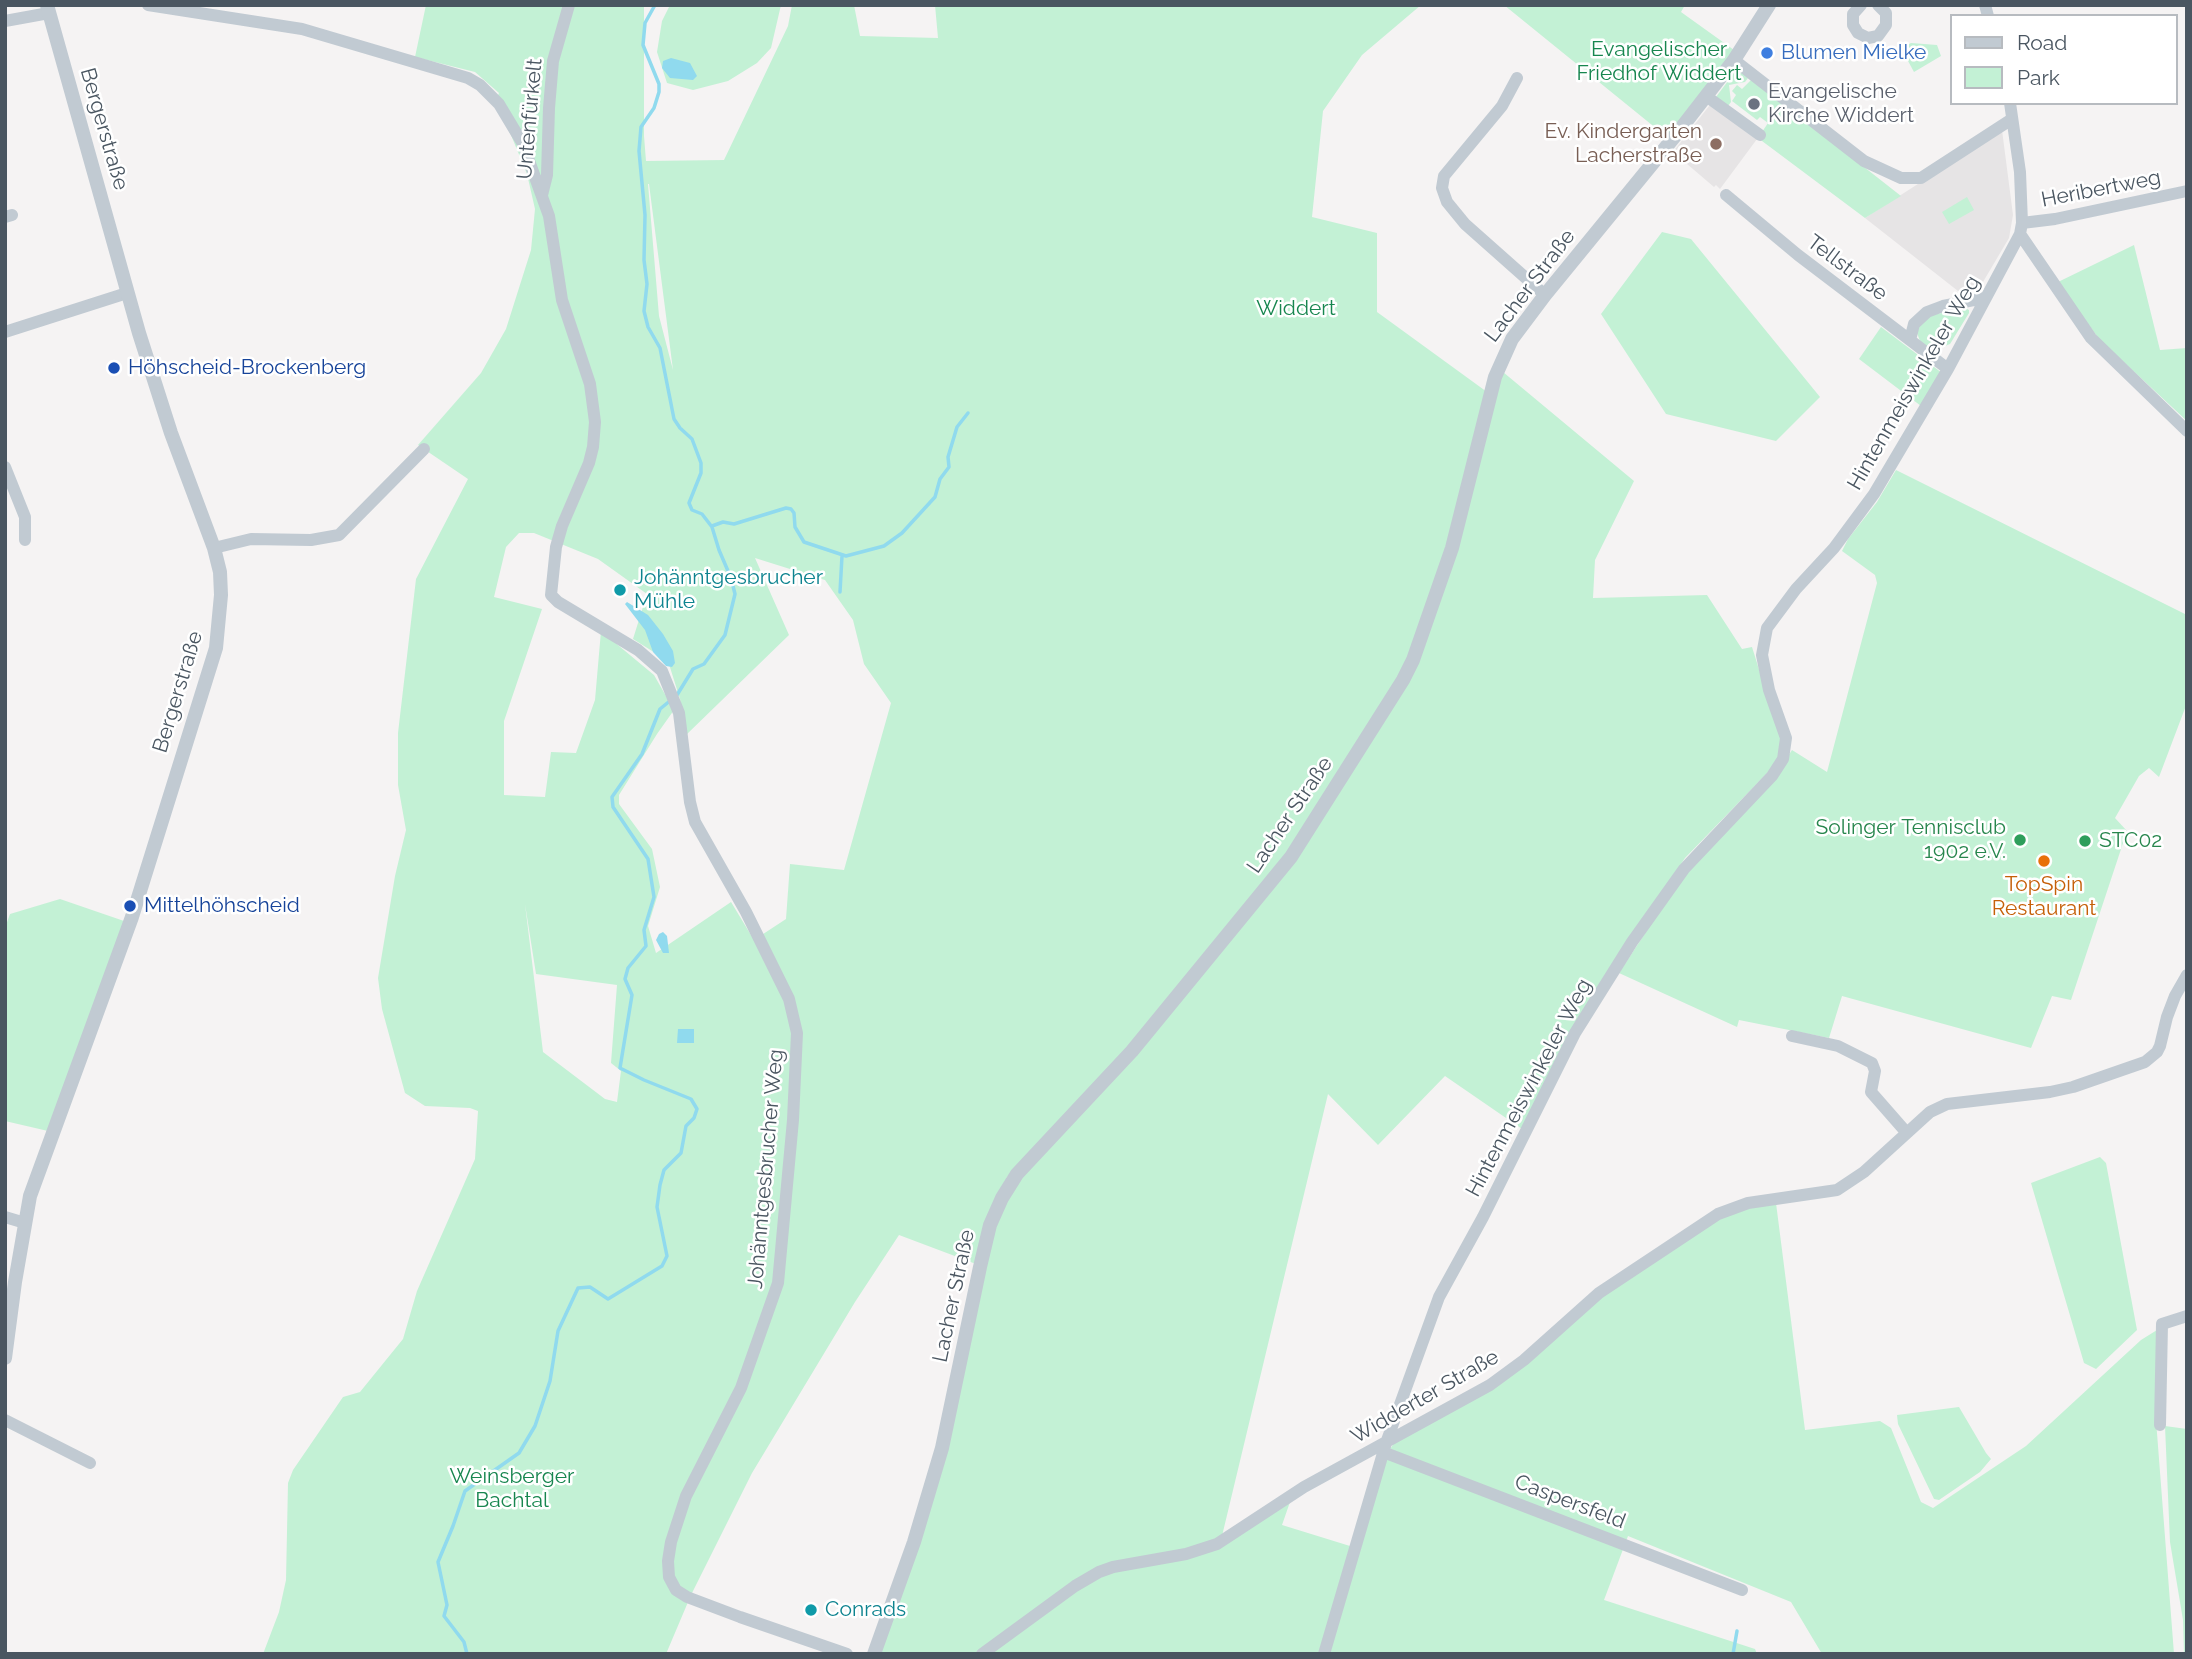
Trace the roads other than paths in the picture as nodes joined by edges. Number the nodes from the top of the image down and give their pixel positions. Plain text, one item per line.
1 (148, 5) edge
2 (569, 5) edge
3 (1769, 5) edge
4 (1878, 5) edge
5 (1855, 7) edge
6 (48, 9) edge
7 (5, 22) edge
8 (1734, 60) junction
9 (1517, 78) dead end
10 (1706, 96) junction
11 (2010, 105) edge
12 (2012, 119) junction
13 (1759, 135) dead end
14 (2187, 191) edge
15 (542, 195) junction
16 (1726, 195) dead end
17 (2021, 228) junction
18 (127, 293) junction
19 (1545, 295) junction
20 (1984, 298) junction
21 (5, 332) edge
22 (1910, 340) junction
23 (1948, 369) junction
24 (2187, 431) edge
25 (424, 449) dead end
26 (5, 467) edge
27 (25, 540) dead end
28 (214, 548) junction
29 (2187, 975) edge
30 (1792, 1036) dead end
31 (1906, 1132) junction
32 (5, 1217) edge
33 (25, 1223) junction
34 (2187, 1316) edge
35 (5, 1358) edge
36 (5, 1420) edge
37 (2160, 1425) dead end
38 (1384, 1447) junction
39 (90, 1463) dead end
40 (1742, 1590) dead end
41 (847, 1654) edge
42 (874, 1654) edge
43 (982, 1654) edge
44 (1324, 1654) edge

1 - 15 street, Johänntgesbrucher Weg
2 - 15 street, Untenfürkelt
3 - 8 street, Lacher Straße
4 - 5 street
6 - 7 street, Bergerstraße
6 - 18 street, Bergerstraße
8 - 10 street, Lacher Straße
8 - 12 street
9 - 19 street
10 - 13 street
10 - 19 street, Lacher Straße
11 - 12 street
12 - 17 street
14 - 17 street, Heribertweg
15 - 41 street, Johänntgesbrucher Weg
16 - 22 street, Tellstraße
17 - 20 street, Hintenmeiswinkeler Weg
17 - 24 street
18 - 21 street
18 - 28 street, Bergerstraße
19 - 42 street, Lacher Straße
20 - 22 street
20 - 23 street, Hintenmeiswinkeler Weg
22 - 23 street, Tellstraße
23 - 38 street, Hintenmeiswinkeler Weg
25 - 28 street
26 - 27 street
28 - 33 street, Bergerstraße
29 - 31 street, Widderter Straße
30 - 31 street
31 - 38 street, Widderter Straße
32 - 33 street
33 - 35 street, Bergerstraße
34 - 37 street
36 - 39 street
38 - 40 street, Caspersfeld
38 - 43 street, Widderter Straße
38 - 44 street, Hintenmeiswinkeler Weg

